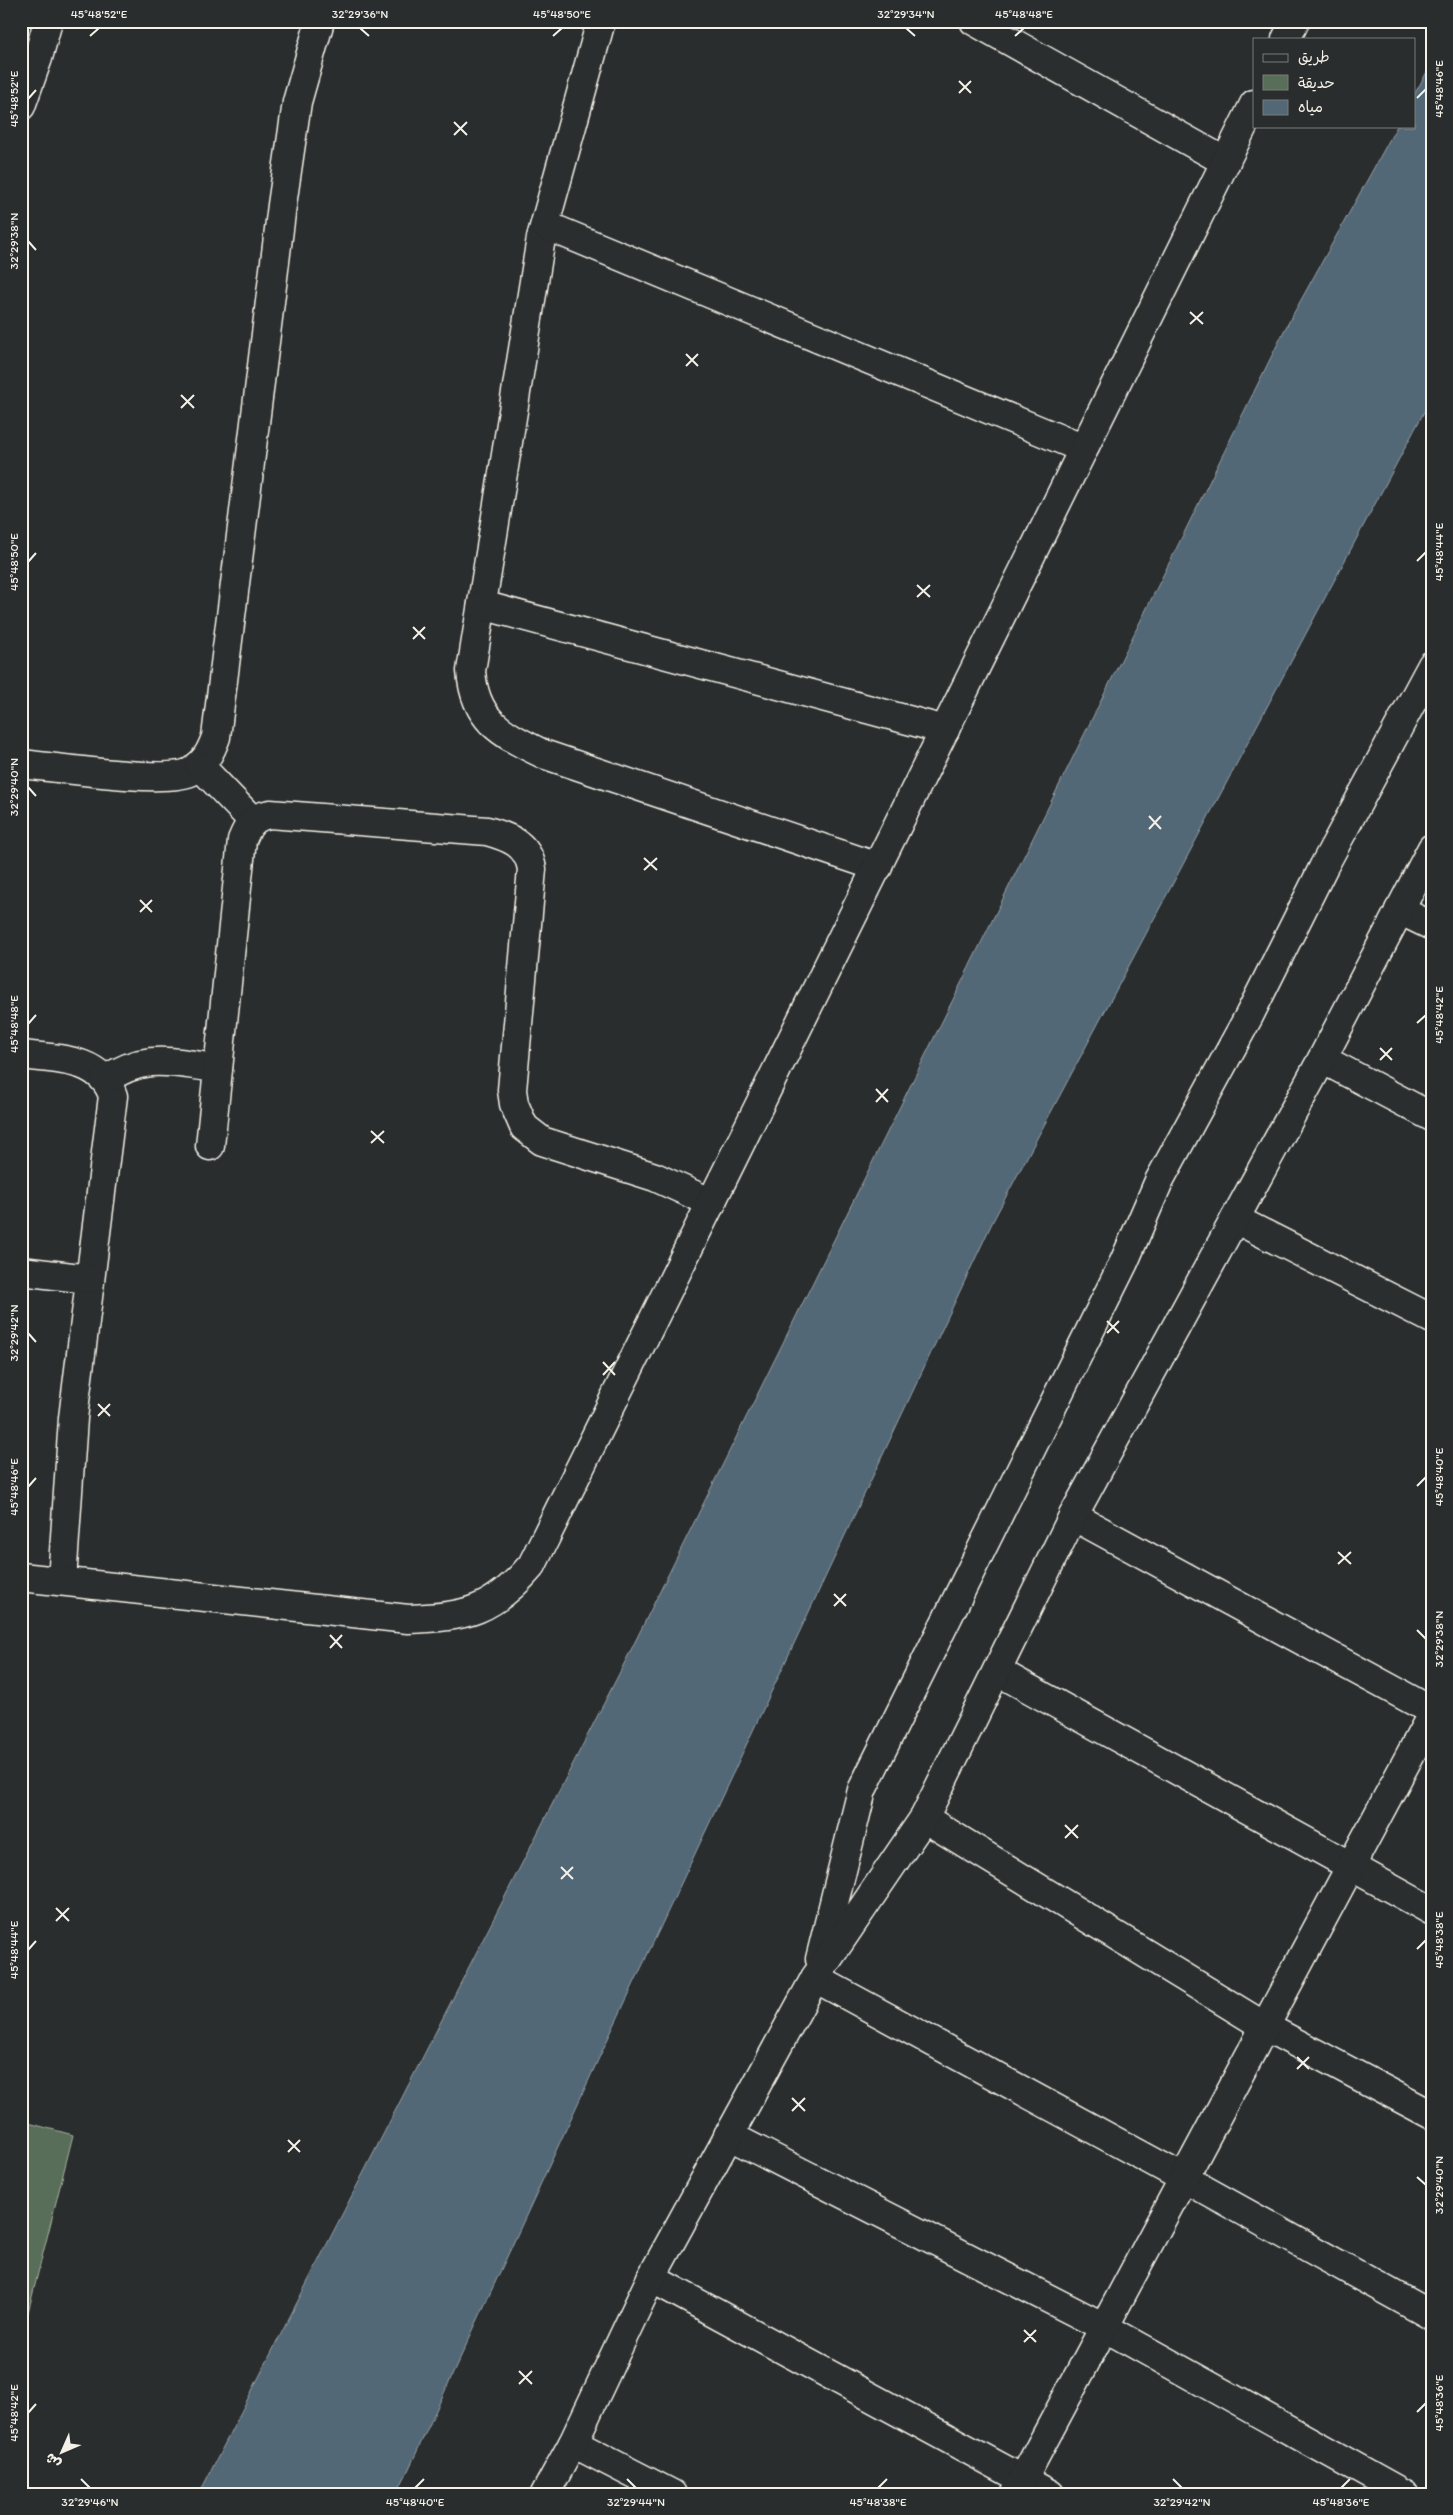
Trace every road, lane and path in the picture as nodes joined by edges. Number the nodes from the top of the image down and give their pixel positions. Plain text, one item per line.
1 (48, 21) edge
2 (320, 21) edge
3 (601, 21) edge
4 (974, 21) edge
5 (1295, 21) edge
6 (1286, 38) edge
7 (22, 104) edge
8 (1253, 106) edge
9 (1226, 162) junction
10 (545, 225) junction
11 (1084, 449) junction
12 (482, 605) junction
13 (1432, 665) edge
14 (945, 730) junction
15 (21, 764) edge
16 (199, 765) junction
17 (253, 821) junction
18 (1432, 848) edge
19 (878, 867) junction
20 (1399, 910) junction
21 (1432, 926) edge
22 (21, 1055) edge
23 (1322, 1059) junction
24 (218, 1068) junction
25 (105, 1080) junction
26 (1432, 1117) edge
27 (210, 1146) dead end
28 (712, 1203) junction
29 (1235, 1219) junction
30 (21, 1271) edge
31 (89, 1279) junction
32 (1432, 1319) edge
33 (1073, 1516) junction
34 (21, 1577) edge
35 (62, 1581) junction
36 (997, 1670) junction
37 (1432, 1712) edge
38 (924, 1818) junction
39 (1350, 1866) junction
40 (1432, 1911) edge
41 (815, 1978) junction
42 (1264, 2026) junction
43 (1432, 2115) edge
44 (728, 2134) junction
45 (1183, 2178) junction
46 (651, 2278) junction
47 (1432, 2316) edge
48 (1104, 2327) junction
49 (573, 2443) junction
50 (1019, 2486) edge
51 (545, 2494) edge
52 (672, 2494) edge
53 (1050, 2494) edge
54 (1404, 2494) edge

1 - 7 street
2 - 16 street
3 - 10 street
4 - 9 street
5 - 6 street
8 - 9 street
9 - 11 street
10 - 11 street
10 - 12 street
11 - 14 street
12 - 14 street
12 - 19 street
13 - 41 street
14 - 19 street
15 - 16 street
16 - 17 street
17 - 24 street
17 - 28 street
18 - 20 street
19 - 28 street
20 - 21 street
20 - 23 street
22 - 25 street
23 - 26 street
23 - 29 street
24 - 25 street
24 - 27 street
25 - 31 street
28 - 35 street
29 - 32 street
29 - 33 street
30 - 31 street
31 - 35 street
33 - 36 street
33 - 37 street
34 - 35 street
36 - 38 street
36 - 39 street
37 - 39 street
38 - 41 street
38 - 42 street
39 - 40 street
39 - 42 street
41 - 44 street
41 - 45 street
42 - 43 street
42 - 45 street
44 - 46 street
44 - 48 street
45 - 47 street
45 - 48 street
46 - 49 street
46 - 50 street
48 - 50 street
48 - 54 street
49 - 51 street
49 - 52 street
50 - 53 street

